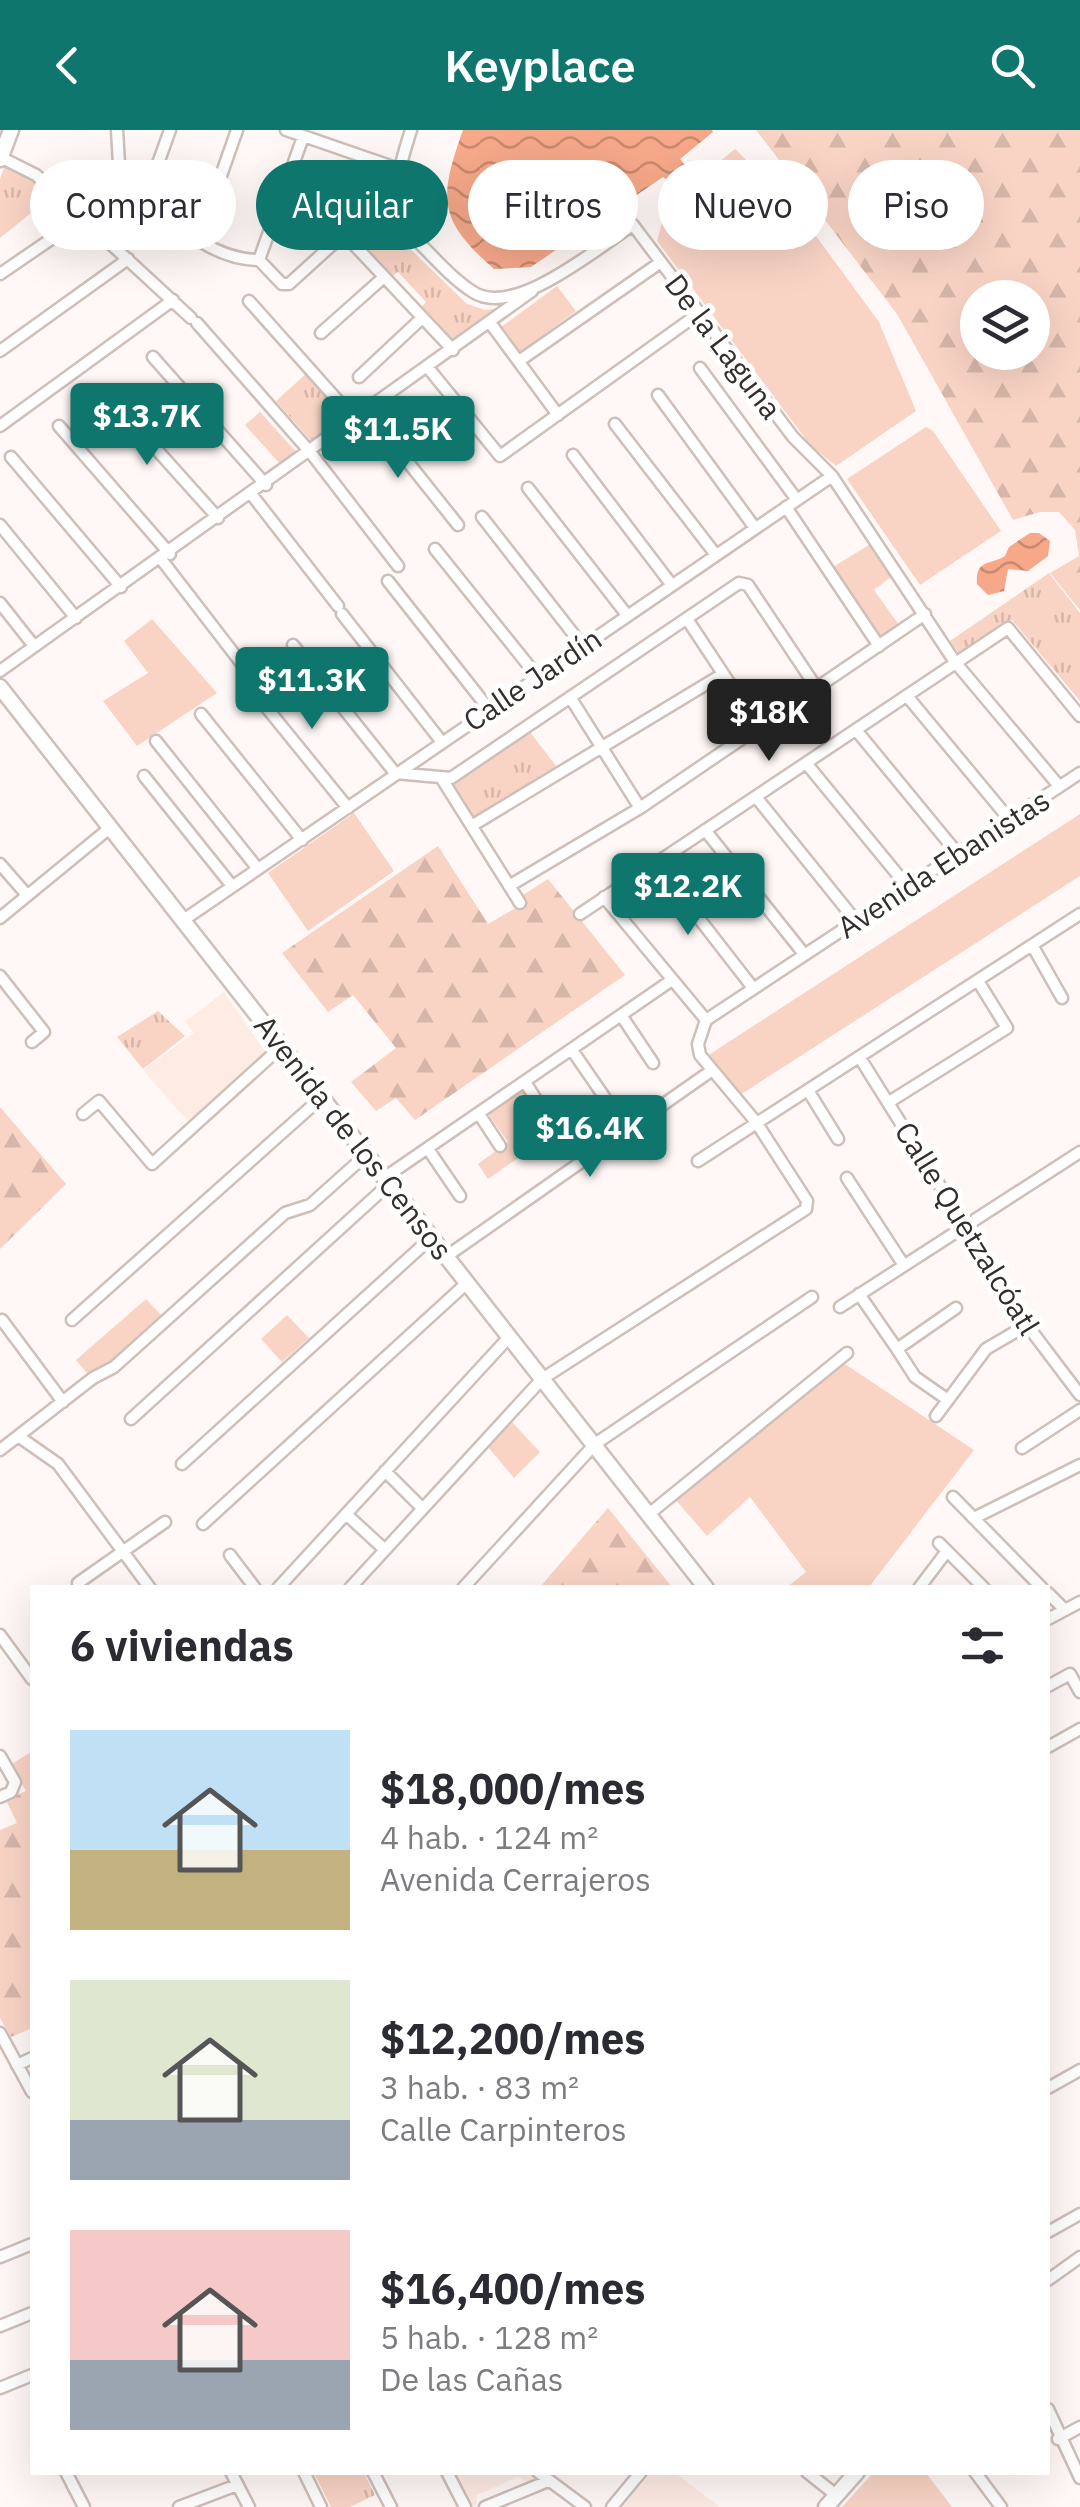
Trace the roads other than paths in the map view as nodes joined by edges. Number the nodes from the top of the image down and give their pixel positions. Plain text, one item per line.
1 (11, 130) edge
2 (117, 130) edge
3 (170, 130) edge
4 (238, 130) edge
5 (286, 130) edge
6 (410, 130) edge
7 (304, 136) junction
8 (0, 158) edge
9 (361, 158) joint
10 (119, 160) edge
11 (159, 160) edge
12 (227, 160) edge
13 (368, 160) edge
14 (402, 160) edge
15 (30, 170) edge
16 (35, 250) edge
17 (119, 250) edge
18 (215, 250) edge
19 (327, 250) edge
20 (359, 250) edge
21 (428, 250) edge
22 (128, 258) junction
23 (259, 260) junction
24 (661, 262) junction
25 (0, 274) edge
26 (384, 277) junction
27 (534, 290) junction
28 (173, 300) junction
29 (249, 301) dead end
30 (698, 314) junction
31 (422, 318) junction
32 (491, 324) junction
33 (321, 333) dead end
34 (453, 350) junction
35 (0, 351) edge
36 (152, 357) dead end
37 (519, 360) junction
38 (700, 368) dead end
39 (429, 369) junction
40 (360, 377) dead end
41 (105, 392) dead end
42 (658, 395) dead end
43 (368, 412) junction
44 (558, 415) junction
45 (356, 421) junction
46 (616, 424) dead end
47 (0, 426) edge
48 (59, 426) dead end
49 (310, 454) junction
50 (573, 455) dead end
51 (11, 457) dead end
52 (828, 478) junction
53 (266, 485) junction
54 (528, 488) dead end
55 (252, 494) junction
56 (797, 500) junction
57 (786, 507) junction
58 (482, 517) dead end
59 (218, 518) junction
60 (0, 525) edge
61 (458, 525) dead end
62 (755, 528) junction
63 (434, 549) dead end
64 (716, 555) junction
65 (165, 557) junction
66 (398, 566) dead end
67 (388, 581) dead end
68 (672, 584) junction
69 (122, 587) junction
70 (0, 603) edge
71 (925, 614) junction
72 (627, 615) junction
73 (76, 618) junction
74 (687, 618) junction
75 (293, 645) dead end
76 (582, 645) junction
77 (34, 646) junction
78 (879, 646) junction
79 (956, 662) junction
80 (245, 668) dead end
81 (0, 671) edge
82 (724, 674) junction
83 (536, 676) junction
84 (245, 681) dead end
85 (0, 687) edge
86 (816, 687) junction
87 (907, 696) junction
88 (570, 697) junction
89 (488, 708) junction
90 (201, 714) dead end
91 (1080, 716) edge
92 (757, 725) junction
93 (856, 730) junction
94 (156, 741) dead end
95 (441, 741) junction
96 (603, 744) junction
97 (806, 763) junction
98 (1080, 772) edge
99 (395, 773) junction
100 (144, 776) dead end
101 (442, 778) junction
102 (1059, 786) junction
103 (756, 796) junction
104 (348, 808) junction
105 (640, 808) junction
106 (1009, 819) junction
107 (473, 826) junction
108 (111, 827) junction
109 (705, 830) junction
110 (302, 840) junction
111 (958, 854) junction
112 (656, 863) junction
113 (0, 864) edge
114 (258, 869) junction
115 (232, 886) junction
116 (509, 886) junction
117 (907, 886) junction
118 (27, 895) junction
119 (604, 897) junction
120 (520, 904) dead end
121 (580, 914) dead end
122 (1080, 914) edge
123 (0, 918) edge
124 (185, 919) junction
125 (854, 920) junction
126 (1032, 945) junction
127 (804, 954) junction
128 (0, 976) edge
129 (672, 980) junction
130 (978, 981) junction
131 (752, 988) junction
132 (1062, 998) dead end
133 (621, 1015) junction
134 (706, 1020) junction
135 (32, 1042) dead end
136 (282, 1046) junction
137 (572, 1050) junction
138 (860, 1058) junction
139 (653, 1064) dead end
140 (712, 1070) junction
141 (525, 1082) junction
142 (809, 1092) junction
143 (322, 1098) junction
144 (605, 1098) dead end
145 (889, 1102) junction
146 (83, 1114) dead end
147 (480, 1114) junction
148 (756, 1122) junction
149 (556, 1131) dead end
150 (838, 1138) dead end
151 (500, 1146) dead end
152 (428, 1149) junction
153 (1080, 1152) edge
154 (366, 1155) junction
155 (698, 1160) dead end
156 (847, 1178) dead end
157 (387, 1181) junction
158 (460, 1196) dead end
159 (965, 1225) junction
160 (432, 1237) junction
161 (446, 1256) junction
162 (902, 1264) junction
163 (468, 1282) junction
164 (859, 1294) junction
165 (812, 1296) dead end
166 (840, 1307) dead end
167 (956, 1308) dead end
168 (2, 1320) edge
169 (72, 1320) dead end
170 (1027, 1325) junction
171 (510, 1336) junction
172 (897, 1349) junction
173 (848, 1353) dead end
174 (542, 1379) junction
175 (1080, 1394) edge
176 (948, 1400) junction
177 (63, 1402) junction
178 (1080, 1410) edge
179 (936, 1416) dead end
180 (131, 1419) dead end
181 (18, 1436) junction
182 (595, 1444) junction
183 (1022, 1448) dead end
184 (0, 1450) edge
185 (182, 1464) dead end
186 (1080, 1464) edge
187 (385, 1471) junction
188 (953, 1497) dead end
189 (421, 1507) junction
190 (346, 1514) junction
191 (649, 1514) junction
192 (974, 1518) junction
193 (165, 1522) dead end
194 (204, 1524) dead end
195 (384, 1549) junction
196 (123, 1552) junction
197 (230, 1555) dead end
198 (78, 1584) dead end
199 (148, 1585) edge
200 (254, 1585) edge
201 (281, 1585) edge
202 (353, 1585) edge
203 (466, 1585) edge
204 (704, 1585) edge
205 (921, 1585) edge
206 (981, 1585) edge
207 (1040, 1585) edge
208 (1050, 1595) edge
209 (1080, 1602) edge
210 (1064, 1610) junction
211 (1050, 1618) edge
212 (0, 1635) edge
213 (30, 1676) edge
214 (1050, 1685) edge
215 (1080, 1692) edge
216 (1080, 1729) edge
217 (1050, 1746) edge
218 (0, 1756) edge
219 (0, 1797) edge
220 (0, 2033) edge
221 (30, 2059) edge
222 (17, 2065) junction
223 (1080, 2070) edge
224 (1050, 2087) edge
225 (30, 2088) edge
226 (1080, 2214) edge
227 (1050, 2231) edge
228 (30, 2245) edge
229 (1080, 2256) edge
230 (0, 2257) edge
231 (1050, 2278) edge
232 (30, 2313) edge
233 (0, 2326) edge
234 (30, 2376) edge
235 (0, 2388) edge
236 (1050, 2415) edge
237 (1080, 2427) edge
238 (1058, 2439) junction
239 (68, 2475) edge
240 (232, 2475) edge
241 (305, 2475) edge
242 (374, 2475) edge
243 (449, 2475) edge
244 (541, 2475) edge
245 (639, 2475) edge
246 (809, 2475) edge
247 (854, 2475) edge
248 (977, 2475) edge
249 (1080, 2478) edge
250 (548, 2481) junction
251 (237, 2484) junction
252 (831, 2501) edge
253 (84, 2507) edge
254 (180, 2507) edge
255 (249, 2507) edge
256 (321, 2507) edge
257 (391, 2507) edge
258 (465, 2507) edge
259 (485, 2507) edge
260 (585, 2507) edge
261 (612, 2507) edge
262 (1001, 2507) edge

1 - 8 street
2 - 10 street
3 - 11 street
4 - 12 street
5 - 7 street
6 - 14 street, De la Laguna
7 - 9 street
7 - 23 street
8 - 15 street
9 - 13 street
16 - 25 street
17 - 22 street
18 - 23 street
19 - 23 street
20 - 26 street
21 - 27 street, De la Laguna
22 - 28 street
22 - 35 street
24 - 27 street, De la Laguna
24 - 30 street, De la Laguna
24 - 37 street
26 - 31 street
26 - 33 street
27 - 32 street
28 - 47 street
28 - 49 street
29 - 45 street
30 - 44 street
30 - 52 street, De la Laguna
31 - 34 street
31 - 40 street
32 - 34 street
32 - 37 street
34 - 39 street
36 - 53 street
37 - 44 street
38 - 56 street
39 - 43 street
39 - 44 street
41 - 59 street
42 - 62 street
43 - 45 street
43 - 61 street
45 - 49 street
46 - 64 street
48 - 65 street
49 - 53 street
49 - 66 street
50 - 68 street
51 - 69 street
52 - 56 street, Calle Jardín
52 - 71 street, De la Laguna
53 - 55 street
54 - 72 street
55 - 59 street
55 - 95 street
56 - 57 street, Calle Jardín
57 - 62 street, Calle Jardín
57 - 78 street
58 - 76 street
59 - 65 street
60 - 73 street
62 - 64 street, Calle Jardín
63 - 83 street
64 - 68 street, Calle Jardín
65 - 69 street
65 - 80 street
67 - 89 street
68 - 72 street, Calle Jardín
69 - 73 street
70 - 77 street
71 - 78 street
71 - 79 street, De la Laguna
72 - 76 street, Calle Jardín
73 - 77 street
74 - 82 street
74 - 86 street
74 - 88 street
75 - 99 street
76 - 83 street, Calle Jardín
77 - 81 street
78 - 86 street
79 - 87 street
79 - 91 street
79 - 102 street, De la Laguna
82 - 92 street
82 - 96 street
83 - 89 street, Calle Jardín
84 - 104 street
85 - 108 street, Avenida de los Censos
86 - 92 street
87 - 93 street
87 - 106 street
88 - 96 street
88 - 101 street
89 - 95 street, Calle Jardín
90 - 110 street
92 - 105 street
93 - 97 street
93 - 111 street
94 - 114 street
95 - 99 street, Calle Jardín
96 - 105 street
96 - 107 street
97 - 103 street
97 - 117 street
98 - 102 street, Avenida Ebanistas
99 - 101 street
99 - 104 street, Calle Jardín
100 - 115 street
101 - 107 street
102 - 106 street, Avenida Ebanistas
103 - 109 street
103 - 125 street
104 - 110 street, Calle Jardín
105 - 116 street
106 - 111 street, Avenida Ebanistas
107 - 116 street
108 - 118 street
108 - 124 street, Avenida de los Censos
109 - 112 street
109 - 127 street
110 - 114 street, Calle Jardín
111 - 117 street, Avenida Ebanistas
112 - 119 street
112 - 131 street
113 - 118 street
114 - 115 street, Calle Jardín
115 - 124 street, Calle Jardín
116 - 120 street
117 - 125 street, Avenida Ebanistas
118 - 123 street
119 - 121 street
119 - 129 street
122 - 126 street
124 - 136 street, Avenida de los Censos
125 - 127 street, Avenida Ebanistas
126 - 130 street
126 - 132 street
127 - 131 street, Avenida Ebanistas
128 - 135 street
129 - 133 street
129 - 134 street
130 - 138 street
130 - 145 street
131 - 134 street, Avenida Ebanistas
133 - 137 street
133 - 139 street
134 - 140 street
136 - 143 street, Avenida de los Censos
136 - 146 street
137 - 141 street
137 - 144 street
138 - 142 street
138 - 145 street, Calle Quetzalcóatl
140 - 148 street
140 - 161 street
141 - 147 street
141 - 149 street
142 - 148 street
142 - 150 street
143 - 154 street, Avenida de los Censos
143 - 169 street
145 - 159 street, Calle Quetzalcóatl
147 - 151 street
147 - 152 street
148 - 155 street
148 - 174 street
152 - 157 street
152 - 158 street
153 - 159 street
154 - 157 street, Avenida de los Censos
154 - 177 street
156 - 162 street
157 - 160 street, Avenida de los Censos
157 - 180 street
159 - 162 street
159 - 170 street, Calle Quetzalcóatl
160 - 161 street, Avenida de los Censos
160 - 185 street
161 - 163 street, Avenida de los Censos
162 - 164 street
163 - 171 street, Avenida de los Censos
163 - 194 street
164 - 166 street
164 - 172 street
165 - 182 street
167 - 172 street
168 - 177 street
170 - 175 street, Calle Quetzalcóatl
170 - 176 street
171 - 174 street, Avenida de los Censos
171 - 187 street
172 - 176 street
173 - 191 street
174 - 182 street, Avenida de los Censos
174 - 189 street
176 - 179 street
177 - 181 street
178 - 183 street
181 - 184 street
181 - 196 street
182 - 191 street, Avenida de los Censos
182 - 203 street
186 - 192 street
187 - 189 street
187 - 190 street
188 - 192 street
189 - 195 street
190 - 195 street
190 - 201 street
191 - 204 street, Avenida de los Censos
192 - 207 street
193 - 196 street
195 - 202 street
196 - 198 street
196 - 199 street
197 - 200 street
205 - 206 street
208 - 210 street
209 - 210 street
210 - 211 street
212 - 213 street
214 - 215 street
216 - 217 street
218 - 219 street
220 - 222 street
221 - 222 street
222 - 225 street
223 - 224 street
226 - 227 street
228 - 230 street
229 - 231 street
232 - 233 street
234 - 235 street
236 - 238 street
237 - 238 street
238 - 249 street
239 - 253 street
240 - 251 street
241 - 256 street
242 - 257 street
243 - 258 street
244 - 250 street
245 - 261 street
246 - 252 street
247 - 252 street
248 - 262 street
250 - 259 street
250 - 260 street
251 - 254 street
251 - 255 street

